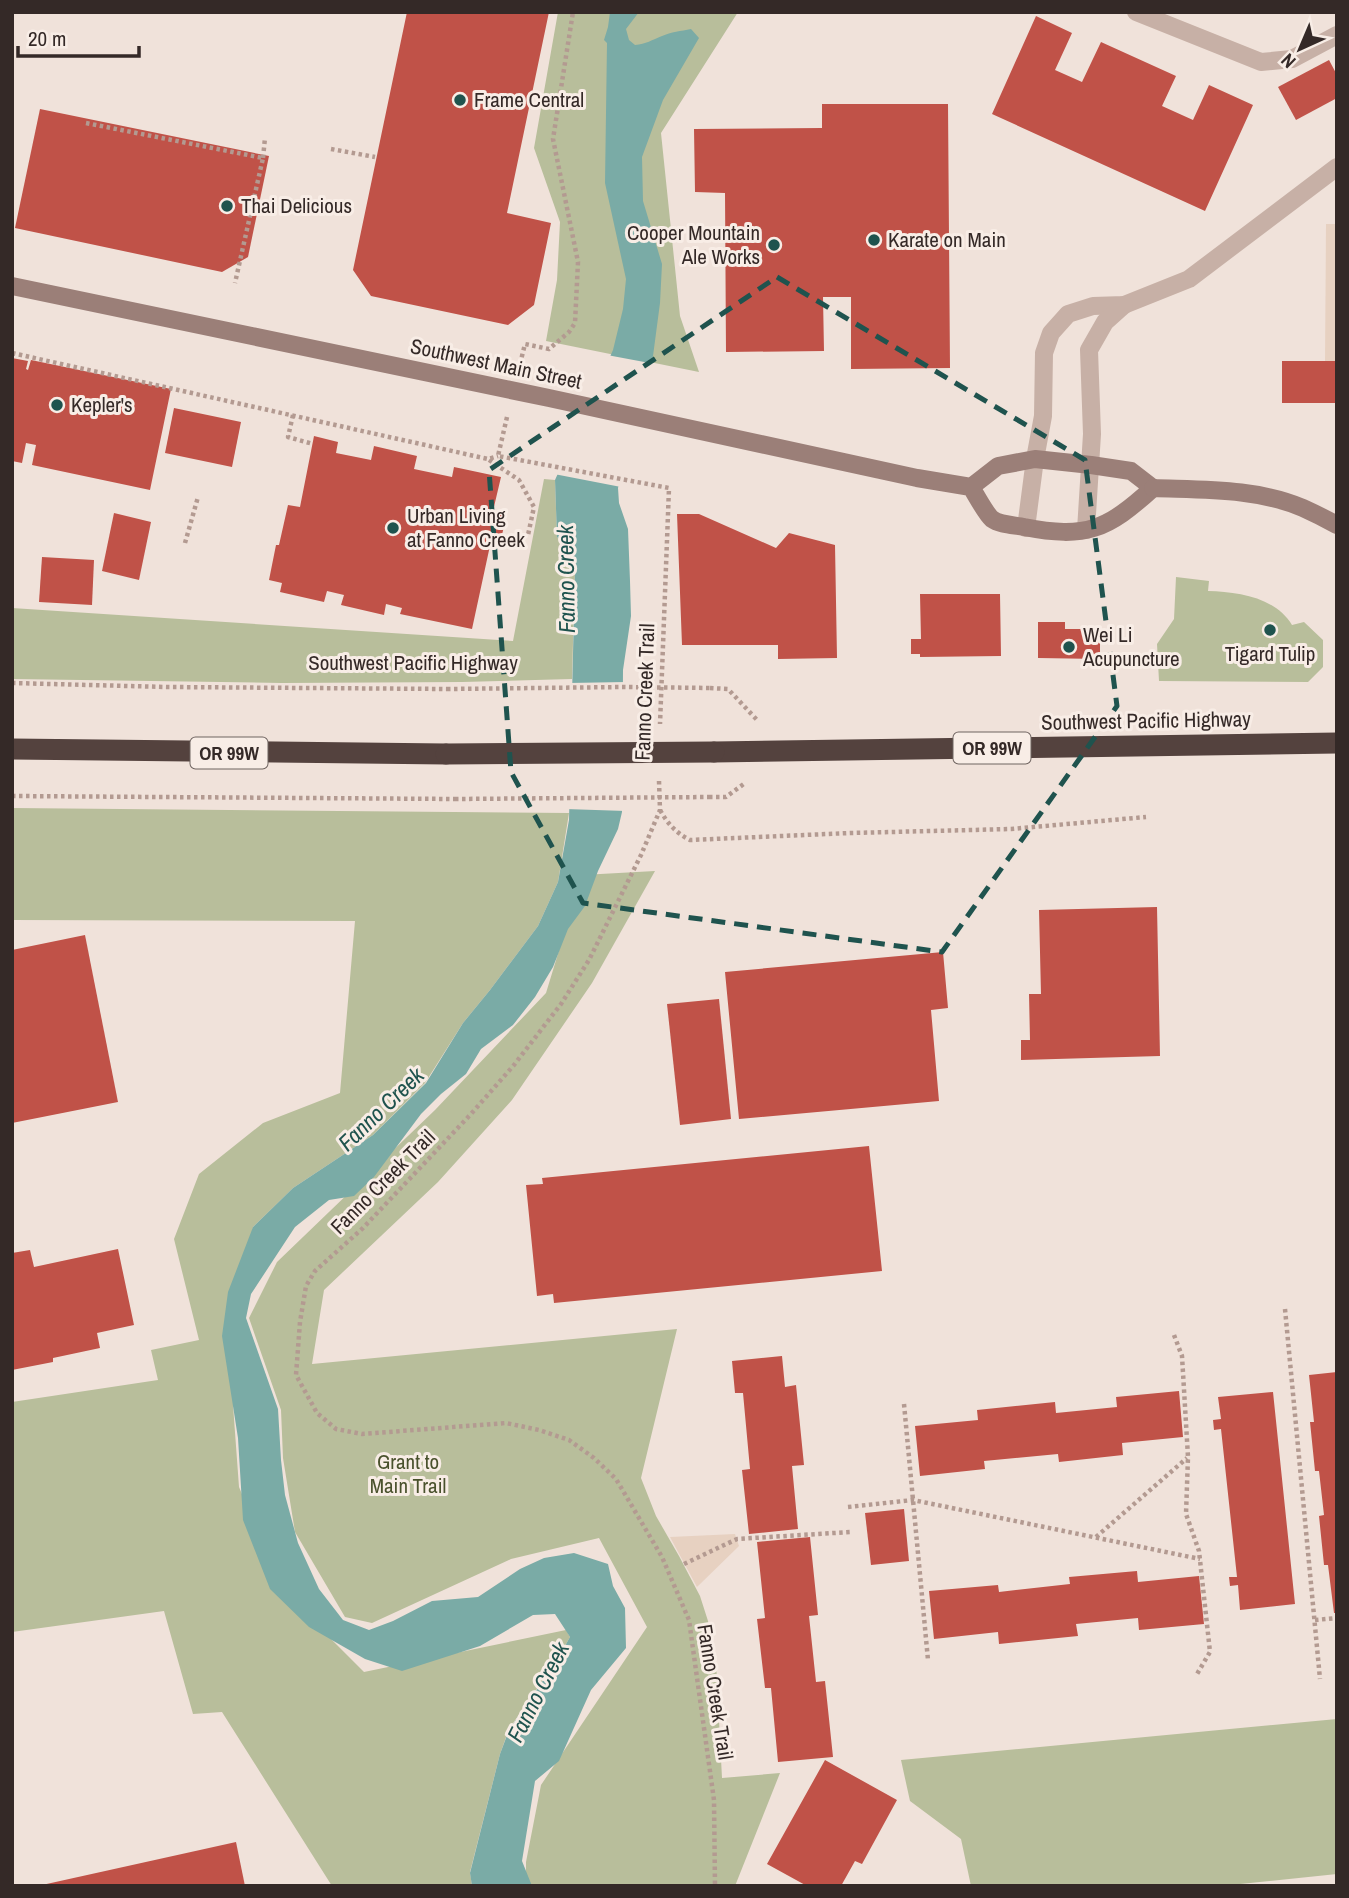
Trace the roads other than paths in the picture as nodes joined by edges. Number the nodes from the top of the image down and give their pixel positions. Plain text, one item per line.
1 (1136, 12) edge
2 (1337, 35) edge
3 (1337, 167) edge
4 (12, 286) edge
5 (1124, 304) junction
6 (1035, 460) junction
7 (1091, 465) junction
8 (971, 487) junction
9 (1153, 488) junction
10 (1337, 525) edge
11 (1026, 528) junction
12 (1086, 530) junction
13 (1337, 743) edge
14 (12, 749) edge

1 - 2 street
3 - 5 street
4 - 8 street, Southwest Main Street
5 - 6 street
5 - 7 street
6 - 7 street
6 - 8 street
6 - 11 street
7 - 9 street
7 - 12 street
8 - 11 street
9 - 10 street
9 - 12 street
11 - 12 street
13 - 14 highway, Southwest Pacific Highway / OR 99W, bridge

